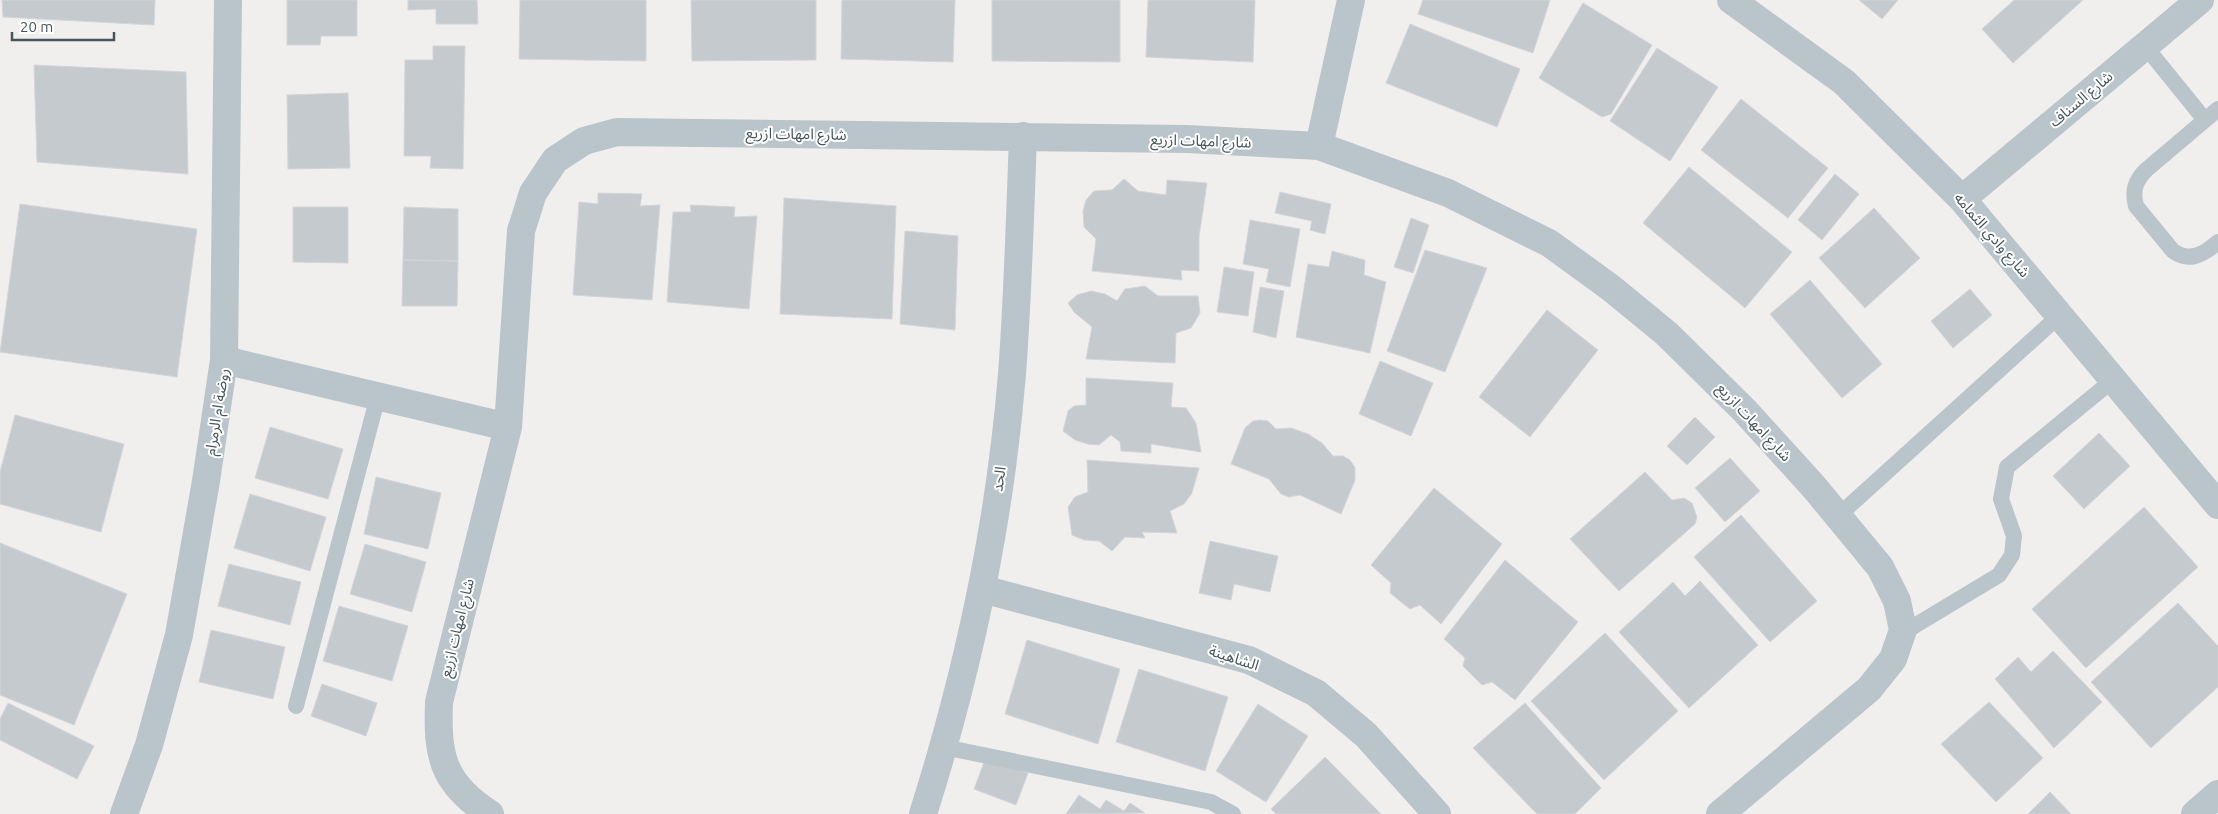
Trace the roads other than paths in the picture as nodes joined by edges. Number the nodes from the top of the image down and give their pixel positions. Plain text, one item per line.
1 (228, 0) edge
2 (1351, 0) edge
3 (1731, 0) edge
4 (2200, 0) edge
5 (2145, 46) junction
6 (2218, 109) edge
7 (2205, 120) junction
8 (1022, 136) junction
9 (1319, 146) junction
10 (1962, 198) junction
11 (2218, 242) edge
12 (2060, 315) junction
13 (224, 360) junction
14 (2113, 380) junction
15 (378, 396) junction
16 (508, 427) junction
17 (2218, 505) edge
18 (1838, 516) junction
19 (982, 589) junction
20 (1901, 634) junction
21 (296, 706) dead end
22 (944, 747) junction
23 (2218, 794) edge
24 (124, 814) edge
25 (490, 814) edge
26 (922, 814) edge
27 (1233, 814) edge
28 (1438, 814) edge
29 (1720, 814) edge
30 (2195, 814) edge

1 - 13 street, روضة ام الرمرام
2 - 9 street
3 - 10 street, شارع وادي الثمامه
4 - 5 street, شارع السناف
5 - 7 lane
5 - 10 street, شارع السناف
6 - 7 lane
7 - 11 lane
8 - 9 street, شارع امهات ازريع
8 - 16 street, شارع امهات ازريع
8 - 19 street, الحد
9 - 18 street, شارع امهات ازريع
10 - 12 street, شارع وادي الثمامه
12 - 14 street, شارع وادي الثمامه
12 - 18 lane
13 - 15 street
13 - 24 street, روضة ام الرمرام
14 - 17 street, شارع وادي الثمامه
14 - 20 lane
15 - 16 street
15 - 21 lane
16 - 25 street, شارع امهات ازريع
18 - 20 street, شارع امهات ازريع
19 - 22 street, الحد
19 - 28 street, الشاهينة
20 - 29 street, شارع امهات ازريع
22 - 26 street, الحد
22 - 27 lane
23 - 30 street

